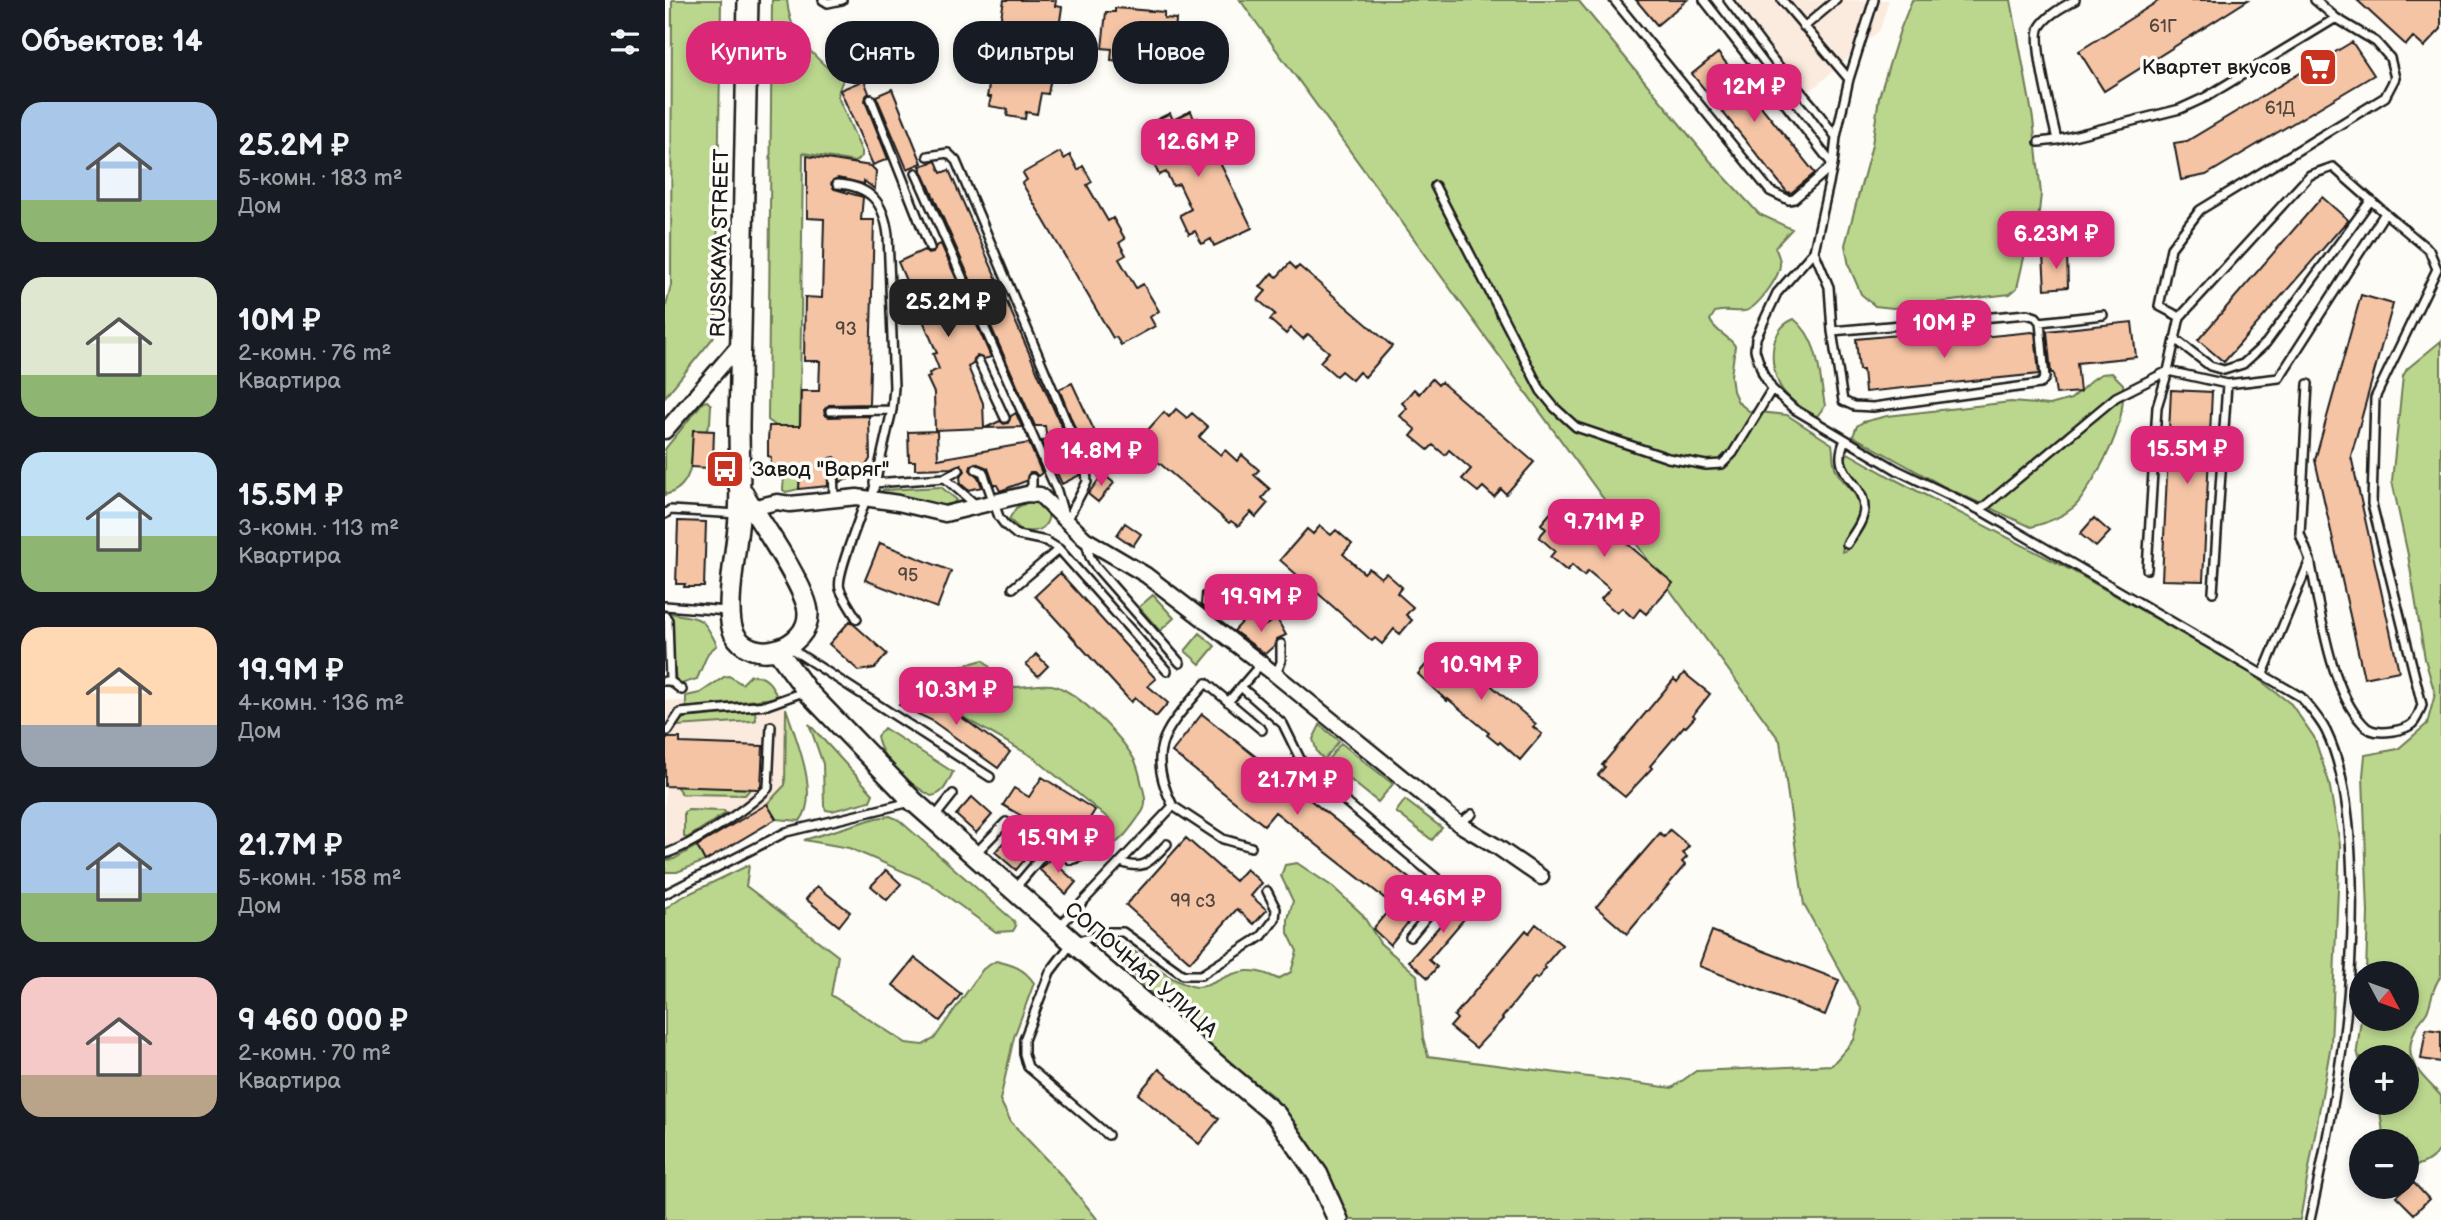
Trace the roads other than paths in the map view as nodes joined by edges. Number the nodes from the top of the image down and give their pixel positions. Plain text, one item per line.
1 (748, 0) edge
2 (823, 0) edge
3 (842, 0) edge
4 (1614, 0) edge
5 (1704, 0) edge
6 (1728, 0) edge
7 (1782, 0) edge
8 (1836, 0) edge
9 (1874, 0) edge
10 (2074, 0) edge
11 (2315, 0) edge
12 (2336, 18) junction
13 (1804, 27) junction
14 (1849, 79) junction
15 (871, 99) dead end
16 (1836, 137) junction
17 (2057, 140) junction
18 (2039, 142) dead end
19 (928, 156) dead end
20 (1833, 165) junction
21 (916, 173) dead end
22 (837, 184) dead end
23 (1435, 186) dead end
24 (2371, 200) junction
25 (2385, 213) junction
26 (930, 248) dead end
27 (1814, 251) junction
28 (2103, 315) dead end
29 (2180, 317) junction
30 (2040, 322) junction
31 (1832, 331) junction
32 (2175, 339) junction
33 (741, 342) junction
34 (979, 362) dead end
35 (2168, 371) junction
36 (2227, 384) junction
37 (2308, 384) dead end
38 (1772, 389) junction
39 (892, 410) junction
40 (830, 411) dead end
41 (1005, 418) dead end
42 (665, 431) edge
43 (1845, 440) junction
44 (833, 463) dead end
45 (977, 468) dead end
46 (959, 470) dead end
47 (945, 478) junction
48 (1032, 478) dead end
49 (871, 493) junction
50 (1027, 494) junction
51 (834, 499) junction
52 (994, 503) junction
53 (978, 507) junction
54 (1980, 510) junction
55 (746, 511) junction
56 (665, 514) edge
57 (1066, 522) junction
58 (1085, 539) junction
59 (1847, 544) dead end
60 (1059, 549) junction
61 (2310, 560) junction
62 (2147, 569) dead end
63 (1013, 588) dead end
64 (2213, 592) dead end
65 (665, 606) edge
66 (730, 611) junction
67 (665, 616) edge
68 (857, 619) dead end
69 (1281, 644) dead end
70 (782, 648) junction
71 (1180, 663) dead end
72 (1260, 665) junction
73 (1167, 671) dead end
74 (2263, 674) junction
75 (1276, 675) junction
76 (668, 681) edge
77 (1241, 687) junction
78 (681, 690) dead end
79 (807, 691) junction
80 (1229, 702) junction
81 (771, 726) dead end
82 (1262, 730) dead end
83 (665, 731) edge
84 (990, 776) dead end
85 (953, 794) dead end
86 (913, 801) junction
87 (1173, 806) junction
88 (1472, 814) dead end
89 (933, 818) junction
90 (1453, 819) junction
91 (1006, 822) dead end
92 (1099, 835) dead end
93 (1167, 844) dead end
94 (1251, 847) dead end
95 (665, 854) edge
96 (974, 856) junction
97 (1121, 862) junction
98 (1541, 877) dead end
99 (1013, 891) junction
100 (1267, 891) dead end
101 (665, 894) edge
102 (1058, 929) junction
103 (1410, 937) dead end
104 (1072, 943) junction
105 (1108, 1135) dead end
106 (1338, 1220) edge
107 (2310, 1220) edge

1 - 33 main road, RUSSKAYA STREET
2 - 3 lane
4 - 20 lane
5 - 20 lane
6 - 16 lane
7 - 13 lane
8 - 13 lane
9 - 14 lane
10 - 17 lane
11 - 12 lane
12 - 17 lane
12 - 29 lane
13 - 14 lane
14 - 16 lane
15 - 26 lane
16 - 20 lane
17 - 18 lane
19 - 57 lane
20 - 27 lane
21 - 57 lane
22 - 39 lane
23 - 38 lane
24 - 25 lane
24 - 29 lane
24 - 32 lane
25 - 36 lane
25 - 61 lane
27 - 31 lane
27 - 38 lane
28 - 30 lane
29 - 32 lane
30 - 31 lane
30 - 31 lane
32 - 35 lane
33 - 42 street
33 - 55 main road, RUSSKAYA STREET
34 - 41 lane
35 - 36 lane
35 - 54 lane
35 - 62 lane
36 - 64 lane
37 - 61 lane
38 - 43 lane
39 - 40 lane
39 - 49 lane
43 - 54 lane
43 - 59 lane
44 - 51 lane
45 - 52 lane
46 - 47 lane
47 - 49 lane
47 - 53 lane
48 - 50 lane
49 - 51 street
49 - 53 street
49 - 68 lane
50 - 52 street
50 - 57 street
51 - 55 street
52 - 53 street
52 - 60 lane
54 - 74 lane
55 - 56 lane
55 - 66 main road, RUSSKAYA STREET
55 - 70 main road
57 - 58 street
58 - 71 lane
58 - 72 street
60 - 63 lane
60 - 73 lane
61 - 74 lane
65 - 66 lane
66 - 70 main road
67 - 76 lane
69 - 75 lane
70 - 79 main road, СОПОЧНАЯ УЛИЦА
70 - 84 lane
72 - 75 street
72 - 77 lane
74 - 107 lane
75 - 90 street
76 - 78 lane
77 - 80 lane
77 - 103 lane
79 - 83 lane
79 - 86 main road, СОПОЧНАЯ УЛИЦА
80 - 82 lane
80 - 87 lane
81 - 95 lane
85 - 89 lane
86 - 89 main road, СОПОЧНАЯ УЛИЦА
86 - 101 lane
87 - 94 lane
87 - 97 lane
88 - 90 lane
89 - 96 main road, СОПОЧНАЯ УЛИЦА
90 - 98 street
91 - 96 lane
92 - 99 lane
93 - 97 lane
96 - 99 main road, СОПОЧНАЯ УЛИЦА
97 - 102 lane
99 - 102 main road, СОПОЧНАЯ УЛИЦА
100 - 104 lane
102 - 104 main road, СОПОЧНАЯ УЛИЦА
104 - 105 lane
104 - 106 main road, СОПОЧНАЯ УЛИЦА

